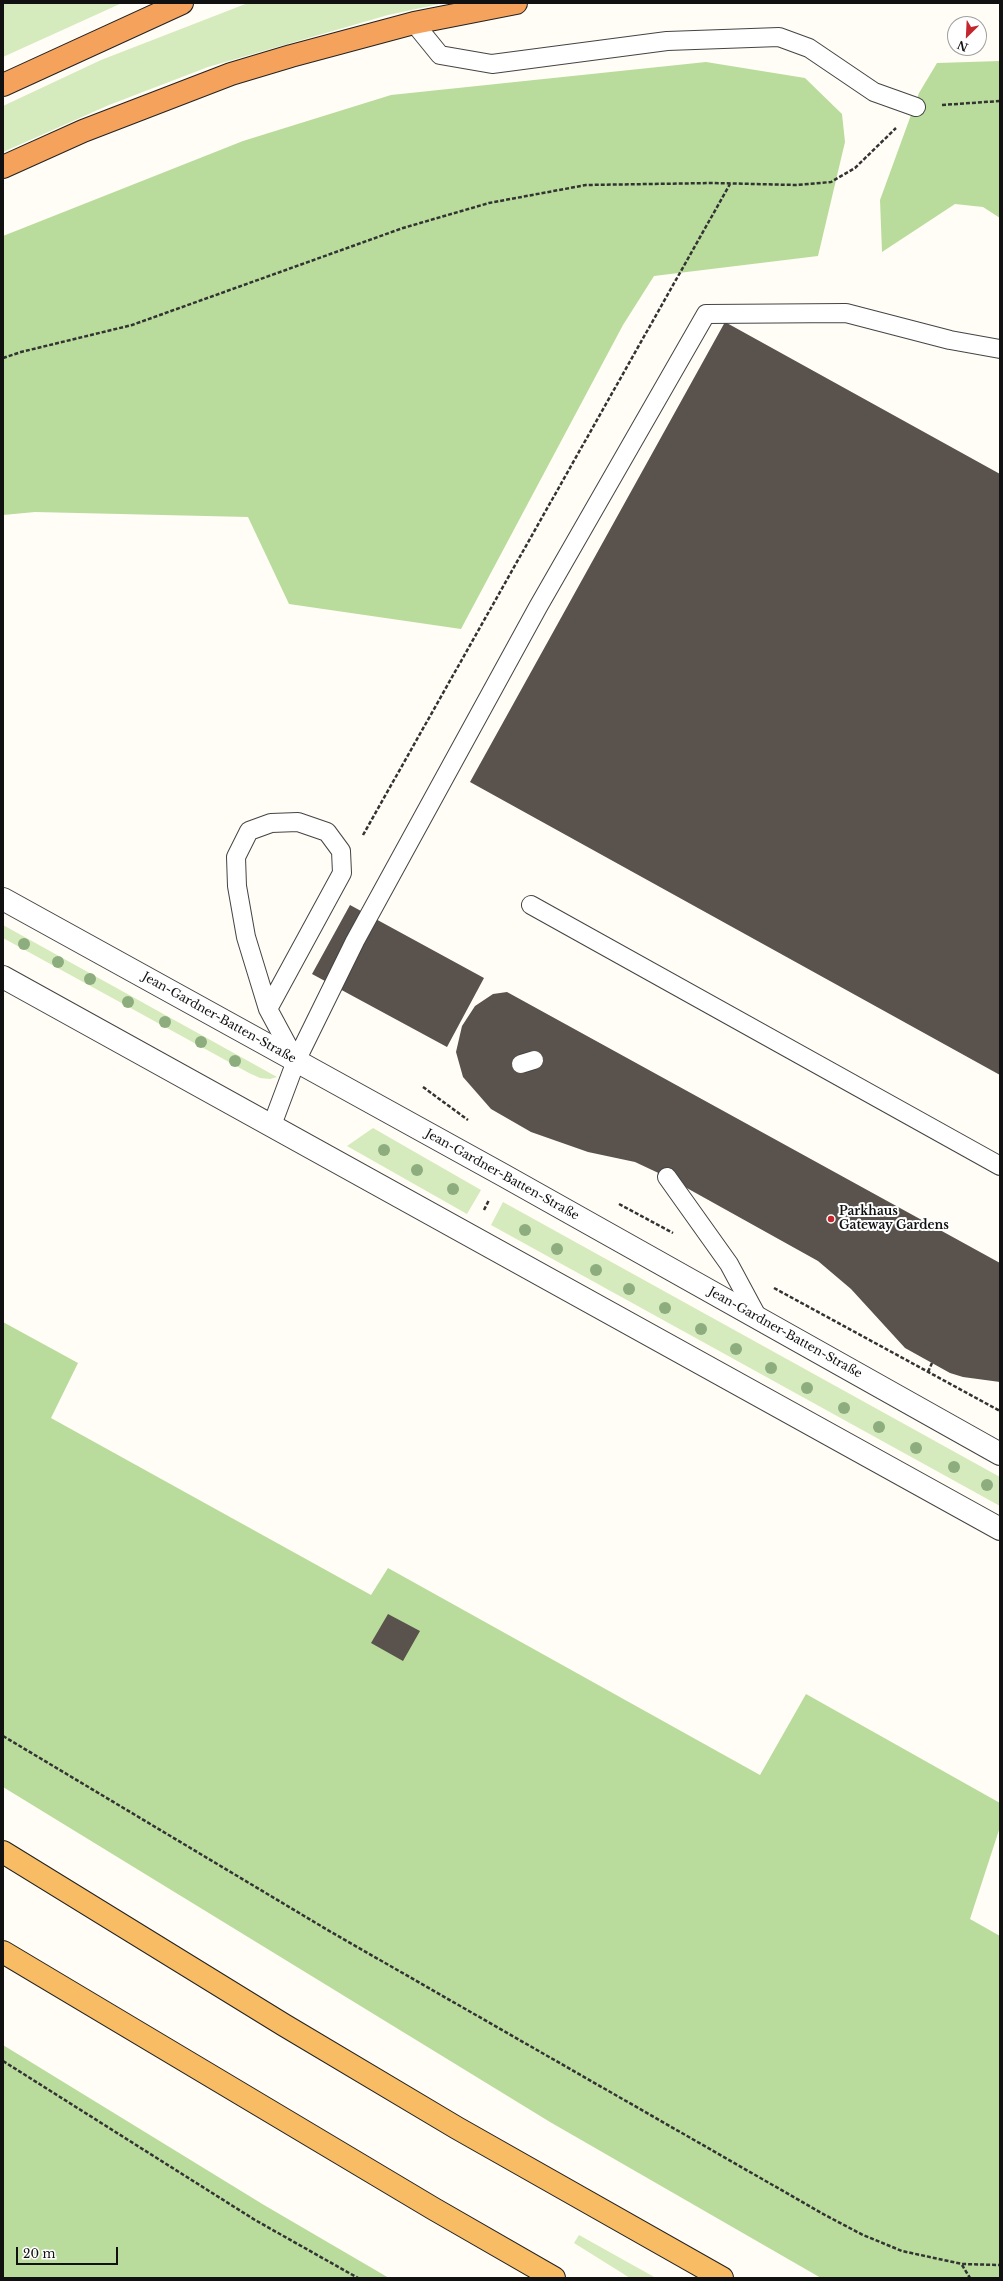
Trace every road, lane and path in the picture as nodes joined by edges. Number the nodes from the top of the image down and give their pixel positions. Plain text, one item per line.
1 (182, 3) edge
2 (516, 3) edge
3 (414, 23) junction
4 (3, 85) edge
5 (1000, 102) edge
6 (916, 107) junction
7 (3, 167) edge
8 (730, 183) junction
9 (1000, 349) edge
10 (3, 358) edge
11 (342, 873) junction
12 (3, 899) edge
13 (531, 905) dead end
14 (3, 977) edge
15 (268, 1009) junction
16 (296, 1061) junction
17 (272, 1125) junction
18 (1000, 1166) edge
19 (503, 1175) junction
20 (667, 1177) dead end
21 (470, 1235) junction
22 (758, 1318) junction
23 (932, 1363) dead end
24 (928, 1372) dead end
25 (1000, 1454) edge
26 (1000, 1529) edge
27 (3, 1736) edge
28 (3, 1852) edge
29 (3, 1952) edge
30 (3, 2060) edge
31 (962, 2264) junction
32 (1000, 2265) edge
33 (358, 2278) edge
34 (554, 2278) edge
35 (722, 2278) edge
36 (970, 2278) edge

1 - 4 highway
2 - 3 highway
3 - 6 lane
3 - 7 highway
5 - 6 path
6 - 8 path
8 - 10 path
8 - 11 path
9 - 16 lane
11 - 15 lane
11 - 15 lane
12 - 16 street, Jean-Gardner-Batten-Straße
13 - 18 lane
14 - 17 street
15 - 16 lane
16 - 17 lane
16 - 19 street, Jean-Gardner-Batten-Straße
17 - 21 street
19 - 21 path
19 - 22 street, Jean-Gardner-Batten-Straße
20 - 22 lane
21 - 26 street
22 - 25 street, Jean-Gardner-Batten-Straße
23 - 24 path
27 - 31 path
28 - 35 highway
29 - 34 highway
30 - 33 path
31 - 32 path
31 - 36 path

